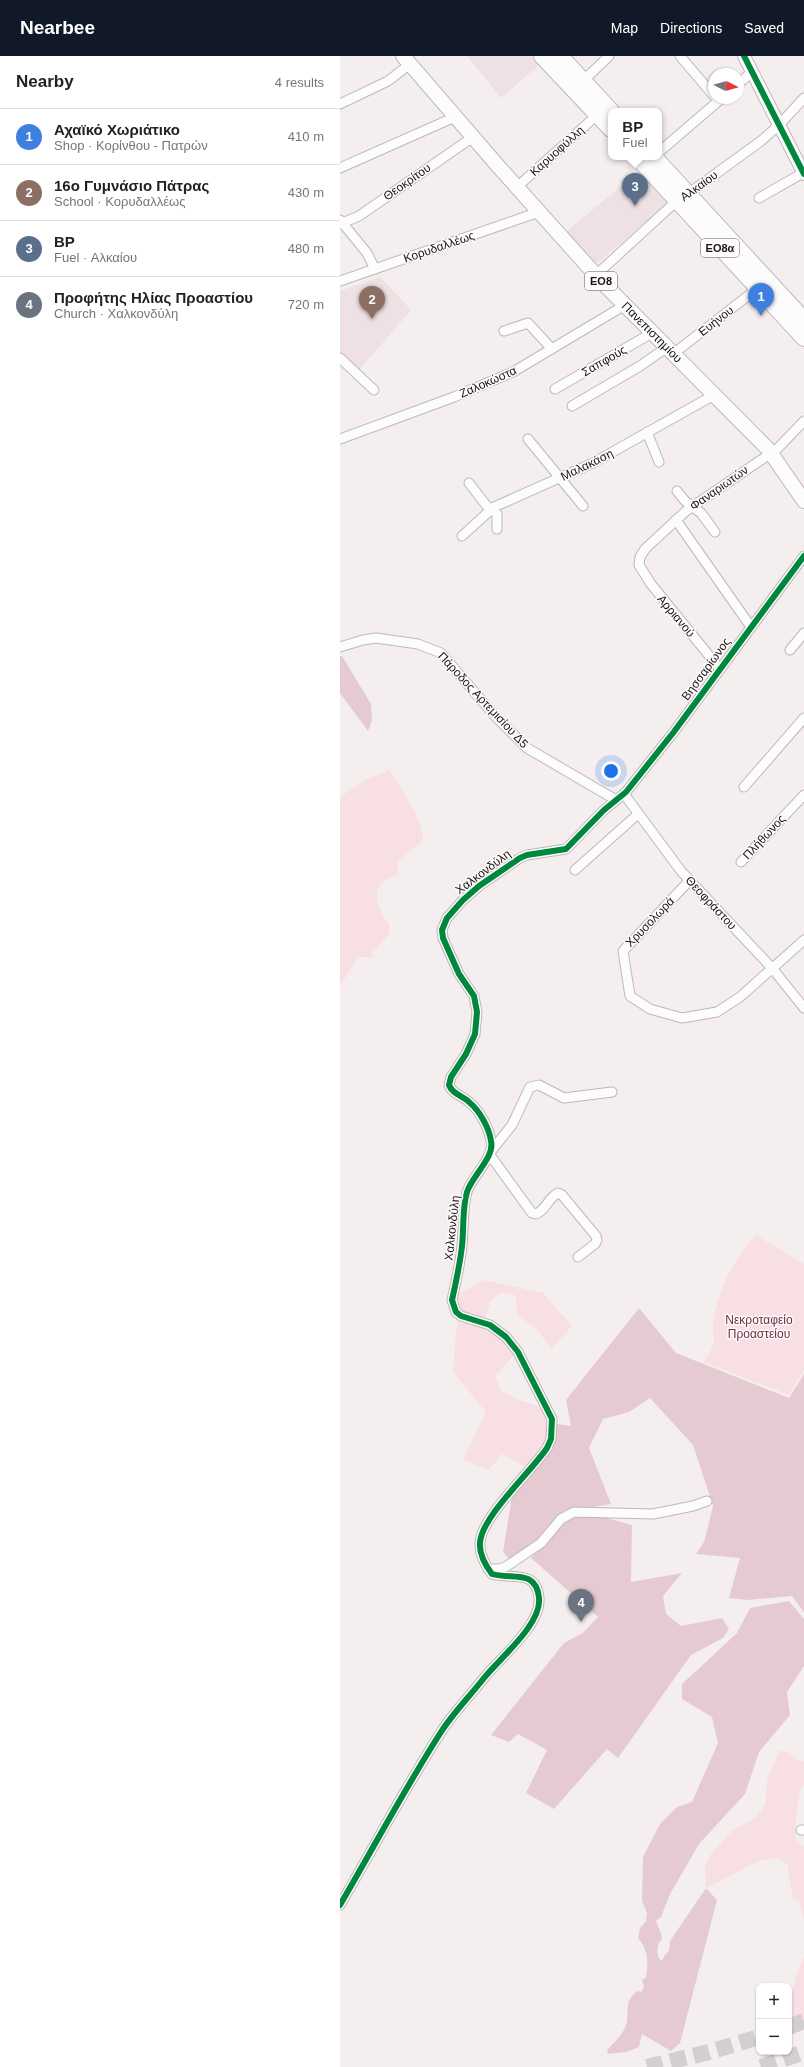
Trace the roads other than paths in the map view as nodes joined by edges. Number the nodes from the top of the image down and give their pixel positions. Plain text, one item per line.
1 (542, 56) edge
2 (560, 56) edge
3 (609, 56) edge
4 (680, 56) edge
5 (744, 56) edge
6 (407, 60) edge
7 (752, 72) junction
8 (744, 79) edge
9 (583, 81) junction
10 (708, 87) edge
11 (804, 98) edge
12 (340, 104) edge
13 (711, 104) edge
14 (604, 113) edge
15 (455, 117) junction
16 (780, 124) junction
17 (473, 137) junction
18 (662, 149) edge
19 (640, 160) edge
20 (656, 160) edge
21 (340, 168) edge
22 (804, 174) edge
23 (517, 187) junction
24 (683, 197) junction
25 (759, 198) dead end
26 (539, 212) junction
27 (341, 223) edge
28 (375, 269) junction
29 (596, 275) junction
30 (340, 281) edge
31 (758, 288) junction
32 (625, 304) junction
33 (804, 320) edge
34 (504, 330) dead end
35 (652, 333) junction
36 (804, 338) edge
37 (552, 349) junction
38 (670, 351) junction
39 (340, 358) edge
40 (555, 389) dead end
41 (374, 390) dead end
42 (714, 395) junction
43 (572, 406) dead end
44 (804, 422) edge
45 (647, 432) junction
46 (340, 439) edge
47 (528, 439) dead end
48 (771, 453) junction
49 (659, 462) dead end
50 (560, 478) junction
51 (469, 483) dead end
52 (677, 491) dead end
53 (804, 500) edge
54 (583, 506) dead end
55 (693, 506) junction
56 (491, 510) junction
57 (676, 520) junction
58 (497, 529) dead end
59 (715, 532) dead end
60 (462, 536) dead end
61 (804, 556) edge
62 (639, 559) joint
63 (751, 626) junction
64 (804, 633) edge
65 (340, 647) edge
66 (790, 650) dead end
67 (720, 669) junction
68 (804, 718) edge
69 (744, 787) dead end
70 (624, 794) junction
71 (804, 795) edge
72 (616, 800) junction
73 (638, 814) junction
74 (741, 862) dead end
75 (575, 870) dead end
76 (689, 881) junction
77 (804, 940) edge
78 (772, 968) junction
79 (804, 1008) edge
80 (612, 1092) dead end
81 (491, 1152) junction
82 (578, 1257) dead end
83 (707, 1500) dead end
84 (488, 1569) junction
85 (340, 1905) edge

1 - 14 highway
2 - 9 highway
3 - 9 street
4 - 10 street
5 - 7 street
6 - 12 street
6 - 15 main road, Πανεπιστημίου / ΕΟ8
7 - 8 street
7 - 16 street
9 - 14 highway
11 - 16 street, Αλκαίου
13 - 18 street
14 - 23 street, Καρυοφύλλη
15 - 17 main road, Πανεπιστημίου / ΕΟ8
15 - 21 street
16 - 22 street
16 - 24 street, Αλκαίου
17 - 23 main road, Πανεπιστημίου / ΕΟ8
17 - 27 street, Θεοκρίτου
19 - 24 highway, ΕΟ8α
20 - 24 highway, ΕΟ8α
22 - 25 street
23 - 26 main road, Πανεπιστημίου / ΕΟ8
24 - 29 street, Αλκαίου
24 - 31 highway, ΕΟ8α
24 - 33 highway, ΕΟ8α
26 - 28 street, Κορυδαλλέως
26 - 29 main road, Πανεπιστημίου / ΕΟ8
27 - 28 street
28 - 30 street, Κορυδαλλέως
29 - 32 main road, Πανεπιστημίου / ΕΟ8
31 - 36 highway, ΕΟ8α
31 - 38 street, Ευήνου
32 - 35 main road, Πανεπιστημίου / ΕΟ8
32 - 37 street, Ζαλοκώστα
34 - 37 street
35 - 38 main road, Πανεπιστημίου / ΕΟ8
35 - 40 street, Σαπφούς
37 - 46 street, Ζαλοκώστα
38 - 42 main road, Πανεπιστημίου / ΕΟ8
38 - 43 street, Ευήνου
39 - 41 street
42 - 45 street, Μαλακάση
42 - 48 main road, Πανεπιστημίου / ΕΟ8
44 - 48 street, Φαναριωτών
45 - 49 street
45 - 50 street, Μαλακάση
47 - 50 street
48 - 53 main road, Πανεπιστημίου / ΕΟ8
48 - 55 street, Φαναριωτών
50 - 54 street
50 - 56 street, Μαλακάση
51 - 56 street
52 - 55 street
55 - 57 street, Φαναριωτών
55 - 59 street
56 - 58 street
56 - 60 street, Μαλακάση
57 - 62 street, Φαναριωτών
57 - 63 street
61 - 63 street, Βησσαρίωνος
62 - 67 street, Αρριανού
63 - 67 street, Βησσαρίωνος
64 - 66 street
65 - 72 street, Πάροδος Αρτεμισίου Δ5
67 - 70 street, Βησσαρίωνος
68 - 69 street
70 - 72 street, Χαλκονδύλη
70 - 73 street, Θεοφράστου
71 - 74 street, Πλήθωνος
72 - 81 street, Χαλκονδύλη
73 - 75 street
73 - 76 street, Θεοφράστου
76 - 78 street, Θεοφράστου
76 - 78 street, Χρυσολωρά
77 - 78 street
78 - 79 street, Θεοφράστου
80 - 81 street
81 - 82 street
81 - 84 street, Χαλκονδύλη
83 - 84 street
84 - 85 street

